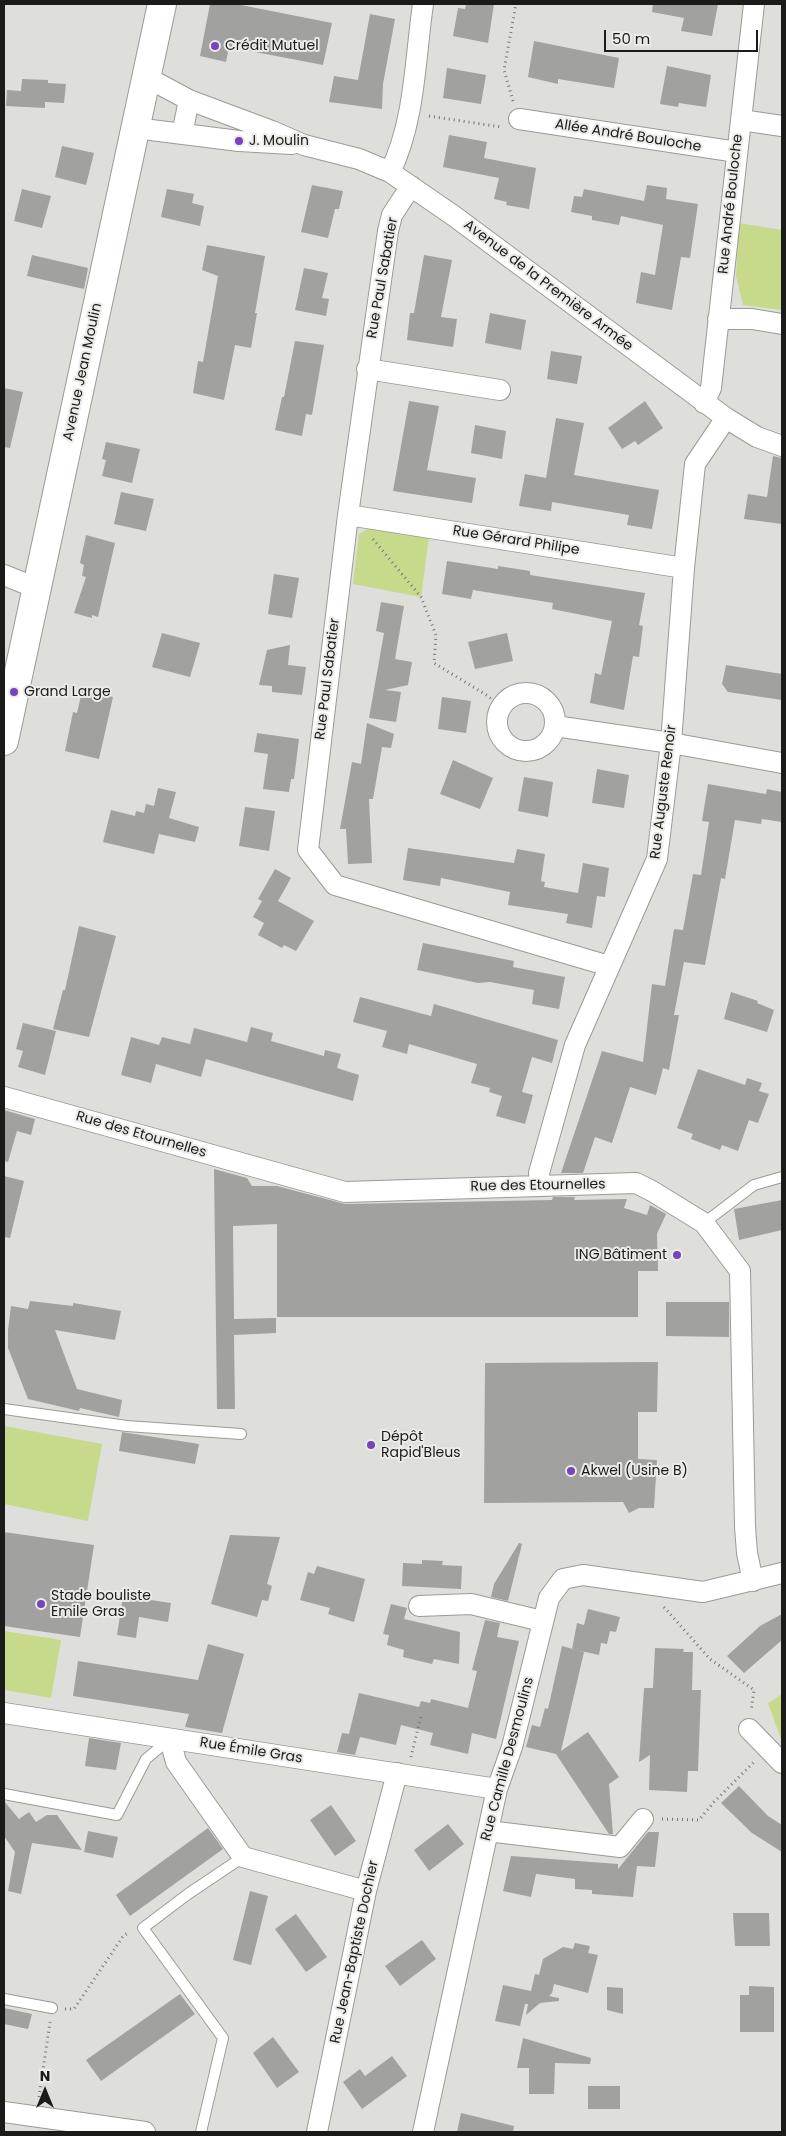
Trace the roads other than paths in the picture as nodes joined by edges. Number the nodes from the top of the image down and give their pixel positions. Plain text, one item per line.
1 (162, 4) edge
2 (423, 4) edge
3 (754, 4) edge
4 (146, 77) junction
5 (189, 100) junction
6 (519, 119) road end
7 (741, 120) junction
8 (782, 126) edge
9 (135, 128) junction
10 (182, 134) junction
11 (304, 145) junction
12 (737, 152) junction
13 (390, 172) junction
14 (411, 186) junction
15 (718, 319) junction
16 (782, 324) edge
17 (367, 369) junction
18 (500, 390) dead end
19 (704, 403) junction
20 (726, 418) junction
21 (782, 446) edge
22 (348, 514) junction
23 (684, 568) junction
24 (4, 575) edge
25 (36, 588) junction
26 (554, 726) junction
27 (4, 741) edge
28 (671, 743) junction
29 (782, 763) edge
30 (609, 966) junction
31 (4, 1097) edge
32 (782, 1177) edge
33 (540, 1185) junction
34 (704, 1223) junction
35 (4, 1410) edge
36 (241, 1434) dead end
37 (782, 1573) edge
38 (753, 1581) junction
39 (419, 1606) dead end
40 (542, 1621) junction
41 (4, 1713) edge
42 (749, 1729) road end
43 (170, 1739) junction
44 (782, 1763) edge
45 (402, 1774) junction
46 (497, 1789) junction
47 (4, 1794) edge
48 (644, 1819) road end
49 (488, 1831) junction
50 (243, 1857) junction
51 (366, 1891) junction
52 (4, 1999) edge
53 (52, 2008) road end
54 (4, 2112) edge
55 (145, 2132) edge
56 (201, 2132) edge
57 (317, 2132) edge
58 (423, 2132) edge

1 - 4 main road, Avenue Jean Moulin
2 - 13 street
3 - 7 street, Rue André Bouloche
4 - 5 street, Avenue de la Première Armée
4 - 9 main road, Avenue Jean Moulin
5 - 10 street
5 - 11 street, Avenue de la Première Armée
6 - 12 street, Allée André Bouloche
7 - 8 street
7 - 12 street, Rue André Bouloche
9 - 10 street, Avenue de la Première Armée
9 - 25 main road, Avenue Jean Moulin
10 - 11 street, Avenue de la Première Armée
11 - 13 street, Avenue de la Première Armée
12 - 15 street, Rue André Bouloche
13 - 14 street, Avenue de la Première Armée
14 - 17 street, Rue Paul Sabatier
14 - 19 street, Avenue de la Première Armée
15 - 16 street
15 - 19 street, Rue André Bouloche
17 - 18 street
17 - 22 street, Rue Paul Sabatier
19 - 20 street, Avenue de la Première Armée
20 - 21 street, Avenue de la Première Armée
20 - 23 street, Rue Auguste Renoir
22 - 23 street, Rue Gérard Philipe
22 - 30 street, Rue Paul Sabatier
23 - 28 street, Rue Auguste Renoir
24 - 25 street
25 - 27 main road, Avenue Jean Moulin
26 - 26 street
26 - 28 street
28 - 29 street
28 - 30 street, Rue Auguste Renoir
30 - 33 street, Rue Auguste Renoir
31 - 33 street, Rue des Etournelles
32 - 34 lane
33 - 34 street, Rue des Etournelles
34 - 38 street, Rue des Etournelles
35 - 36 lane
37 - 38 street, Rue Camille Desmoulins
38 - 40 street, Rue Camille Desmoulins
39 - 40 street
40 - 46 street, Rue Camille Desmoulins
41 - 43 street, Rue Émile Gras
42 - 44 street
43 - 45 street, Rue Émile Gras
43 - 47 lane
43 - 50 street
45 - 46 street, Rue Émile Gras
45 - 51 street, Rue Jean-Baptiste Dochier
46 - 49 street, Rue Camille Desmoulins
48 - 49 street
49 - 58 street, Rue Camille Desmoulins
50 - 51 street
50 - 56 lane
51 - 57 street, Rue Jean-Baptiste Dochier
52 - 53 lane
54 - 55 street

